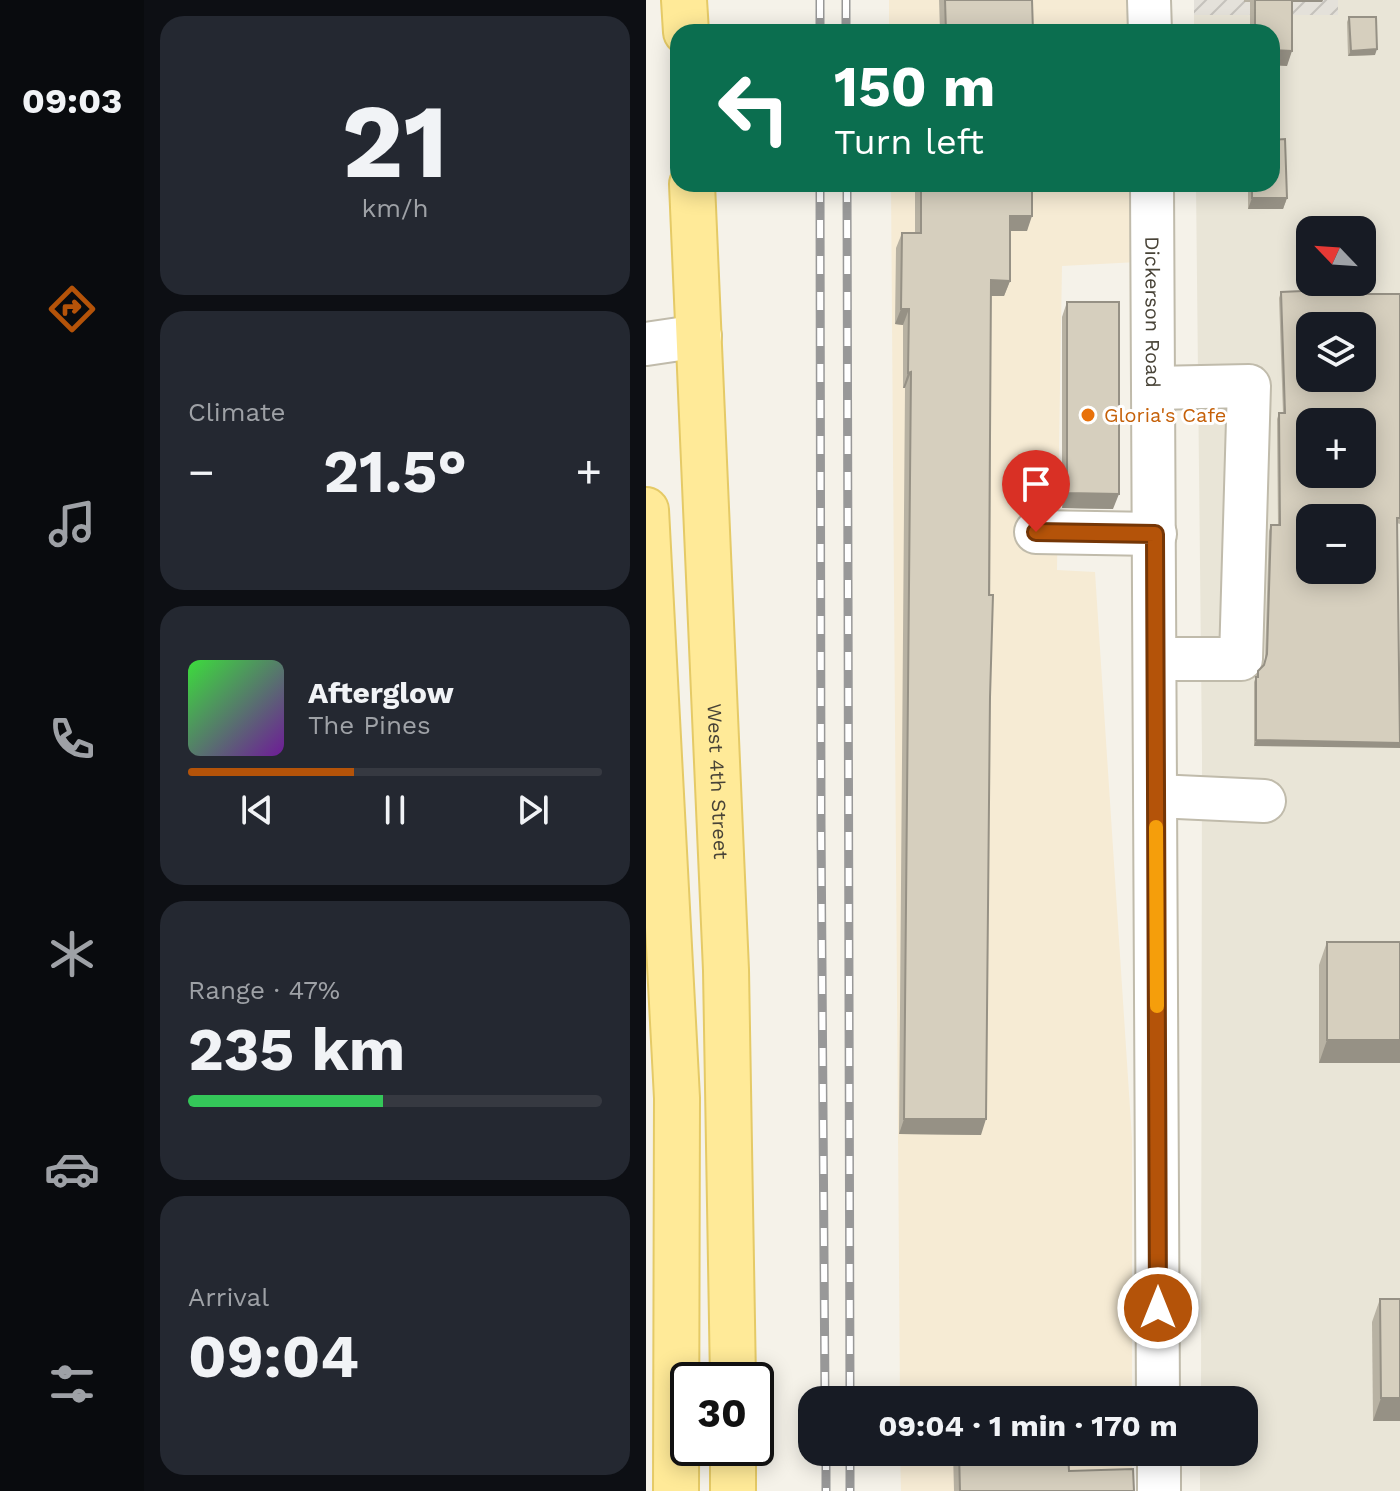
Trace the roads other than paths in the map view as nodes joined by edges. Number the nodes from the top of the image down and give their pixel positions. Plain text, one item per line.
1 (684, 0) edge
2 (1149, 0) edge
3 (686, 24) edge
4 (1150, 24) edge
5 (692, 192) edge
6 (1152, 192) edge
7 (700, 336) junction
8 (646, 344) edge
9 (1154, 388) junction
10 (646, 510) edge
11 (1036, 532) dead end
12 (1155, 534) junction
13 (1155, 659) junction
14 (1156, 796) junction
15 (1264, 801) dead end
16 (733, 1362) edge
17 (1158, 1386) edge
18 (733, 1466) edge
19 (1159, 1466) edge
20 (676, 1491) edge
21 (733, 1491) edge
22 (1159, 1491) edge

1 - 3 main road
2 - 4 street
5 - 7 main road, West 4th Street
6 - 9 street, Dickerson Road
7 - 8 street
7 - 16 main road, West 4th Street
9 - 12 street, Dickerson Road
9 - 13 street
10 - 20 main road
11 - 12 street
12 - 13 street, Dickerson Road
13 - 14 street, Dickerson Road
14 - 15 street
14 - 17 street, Dickerson Road
18 - 21 main road
19 - 22 street

